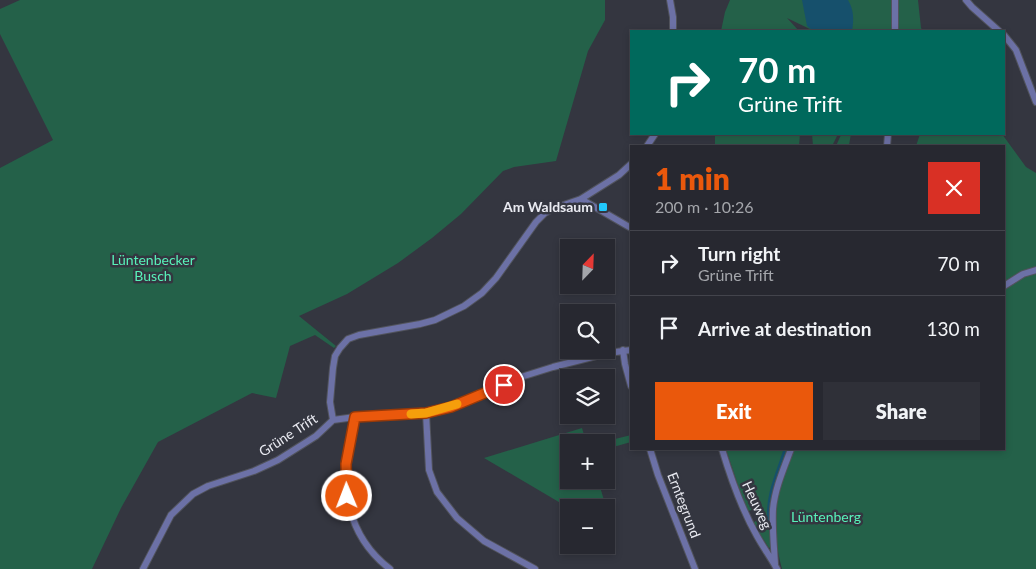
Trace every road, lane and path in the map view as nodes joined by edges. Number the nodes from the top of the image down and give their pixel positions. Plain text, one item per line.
1 (670, 0) edge
2 (895, 0) edge
3 (966, 0) edge
4 (673, 30) edge
5 (895, 30) edge
6 (998, 30) edge
7 (1005, 36) edge
8 (1036, 102) edge
9 (630, 165) edge
10 (581, 200) junction
11 (630, 227) edge
12 (1036, 270) edge
13 (1005, 285) edge
14 (623, 350) junction
15 (630, 350) edge
16 (630, 382) edge
17 (426, 413) junction
18 (355, 417) junction
19 (333, 420) junction
20 (650, 450) edge
21 (722, 450) edge
22 (791, 450) edge
23 (776, 567) edge
24 (143, 569) edge
25 (390, 569) edge
26 (535, 569) edge
27 (695, 569) edge

1 - 4 street
2 - 5 street
3 - 6 street
7 - 8 street
9 - 10 street
10 - 11 street
10 - 19 street
12 - 13 street
14 - 15 street, Grüne Trift
14 - 16 street
14 - 17 street, Grüne Trift
17 - 18 street, Grüne Trift
17 - 26 street
18 - 19 street, Grüne Trift
18 - 25 street
19 - 24 street, Grüne Trift
20 - 27 street, Erntegrund
21 - 23 street, Heuweg
22 - 23 street

